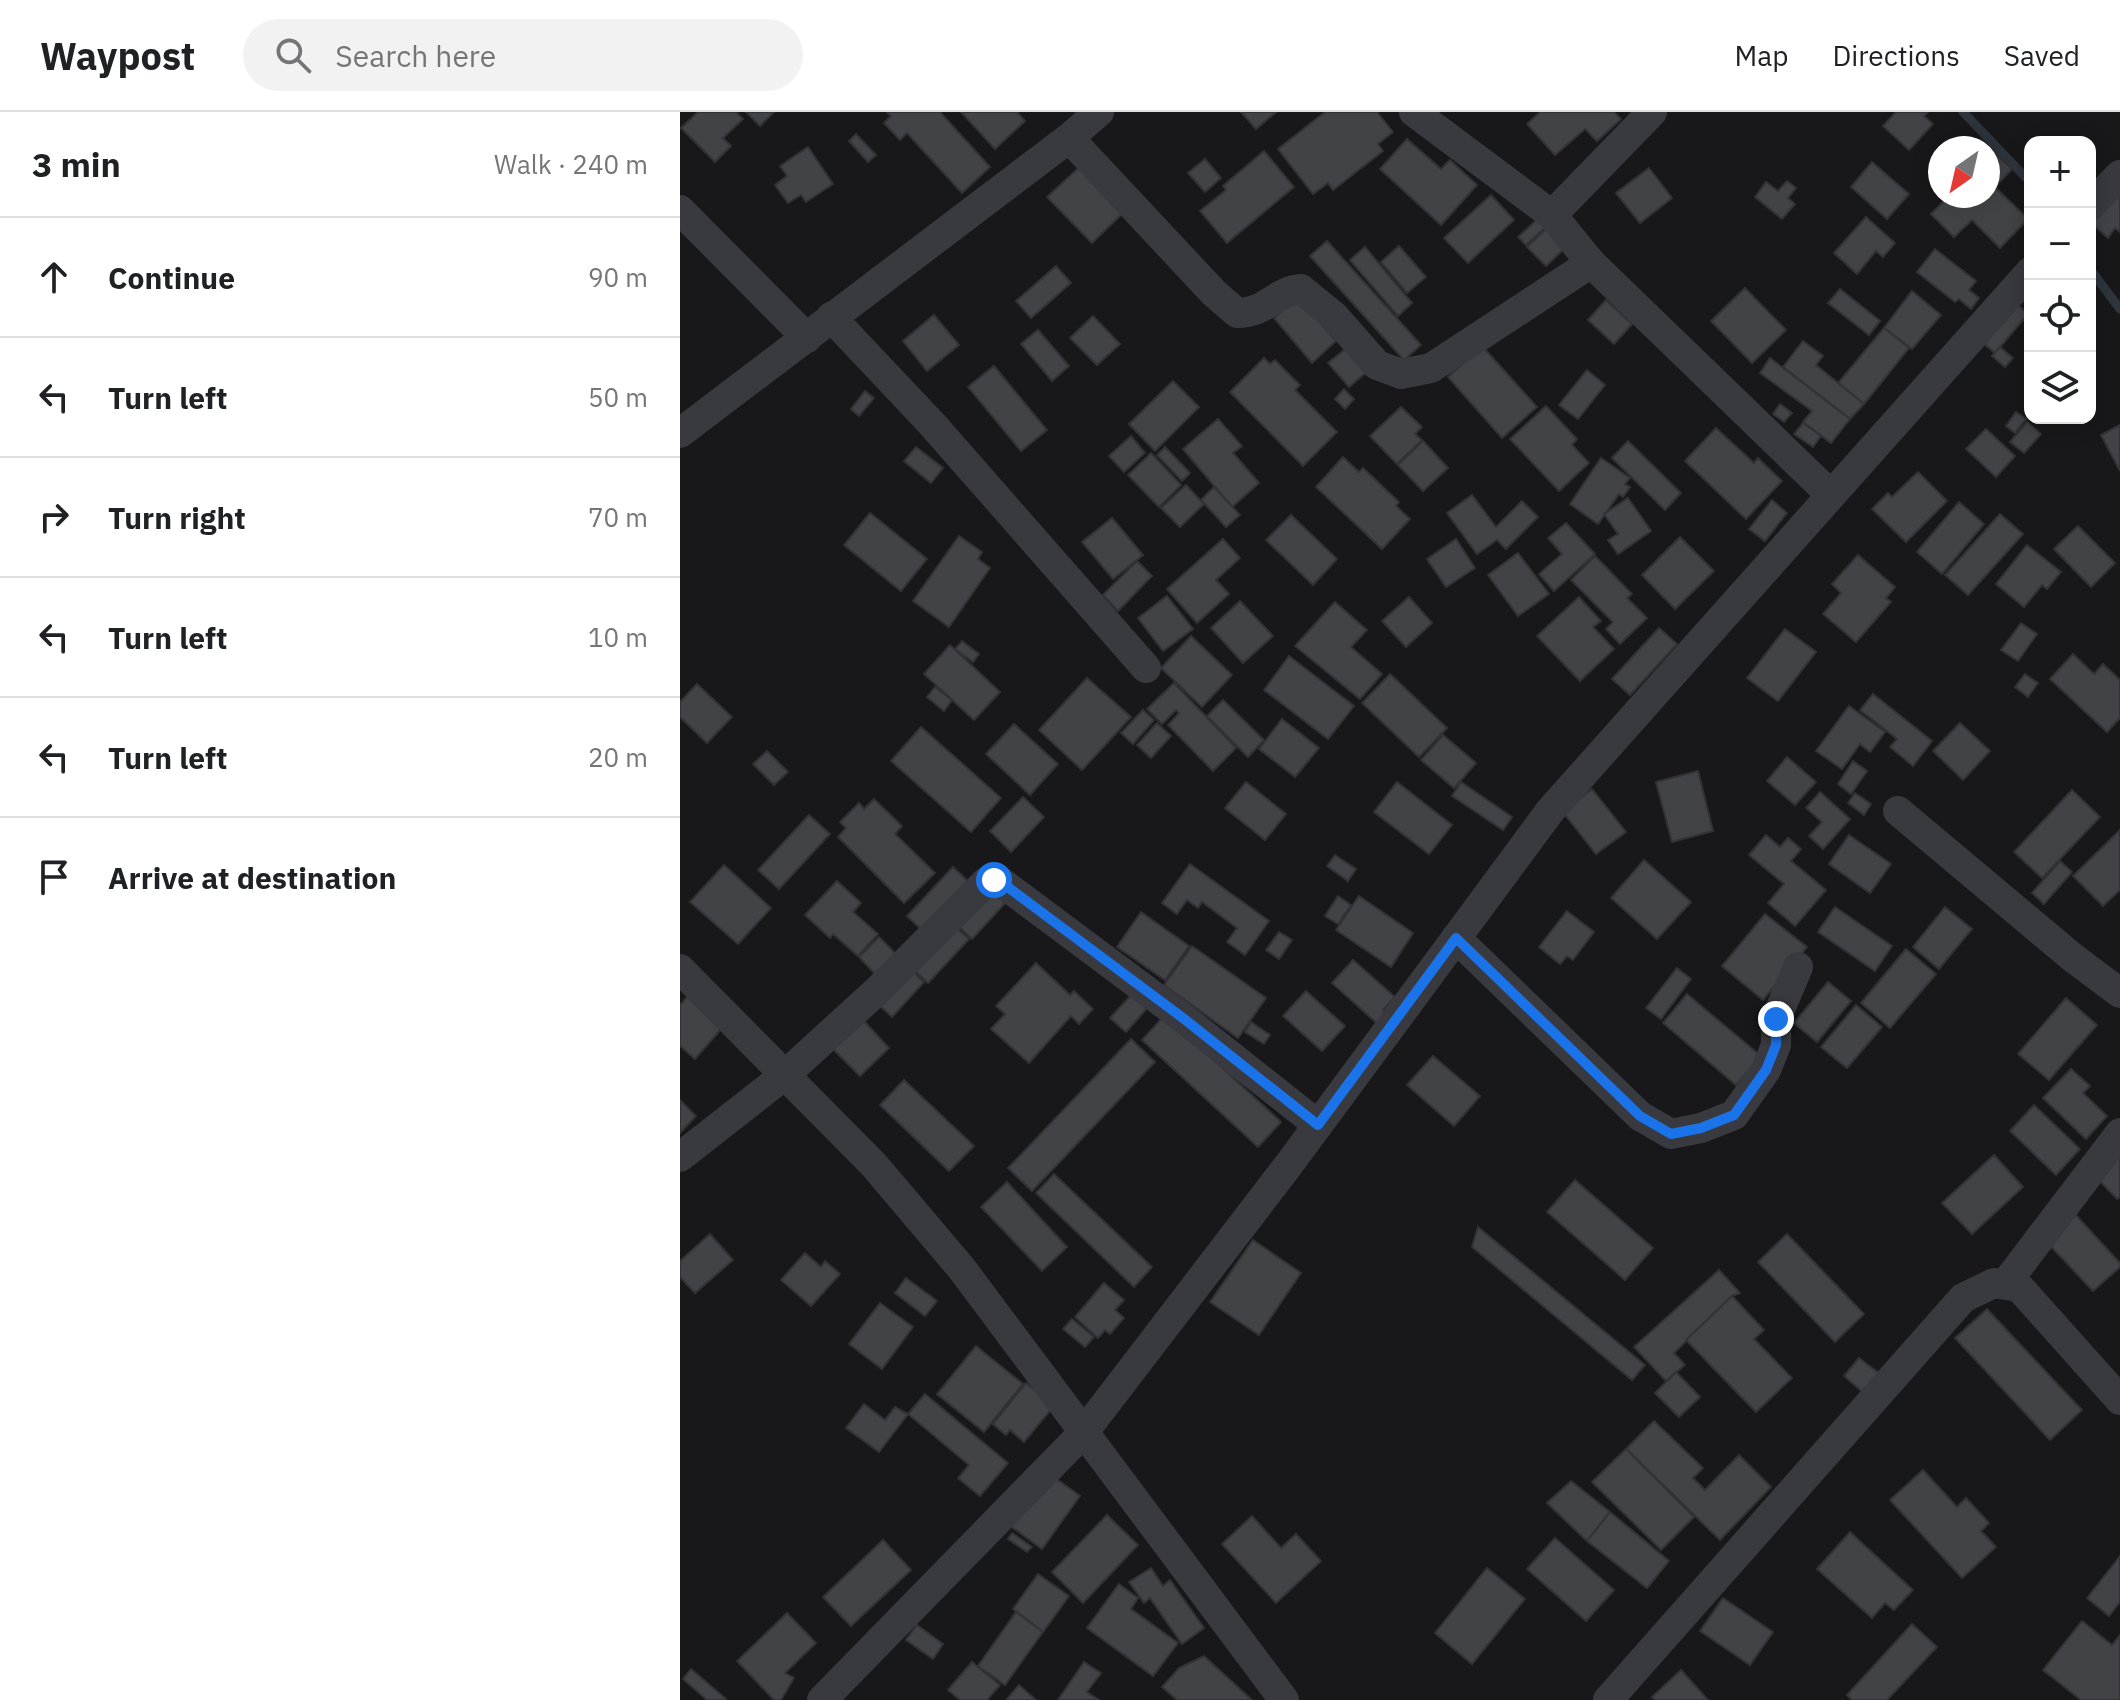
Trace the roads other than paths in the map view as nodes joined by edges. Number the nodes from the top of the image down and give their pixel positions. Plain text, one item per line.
1 (1099, 112) edge
2 (1414, 112) edge
3 (1652, 112) edge
4 (1069, 138) junction
5 (2120, 175) edge
6 (2096, 200) edge
7 (680, 210) edge
8 (1552, 215) junction
9 (1591, 263) junction
10 (2024, 279) edge
11 (831, 317) junction
12 (807, 338) junction
13 (680, 433) edge
14 (1831, 495) junction
15 (1146, 668) dead end
16 (1898, 811) dead end
17 (1456, 938) junction
18 (1798, 967) dead end
19 (680, 969) edge
20 (2120, 993) edge
21 (786, 1074) junction
22 (1318, 1125) junction
23 (2120, 1133) edge
24 (680, 1157) edge
25 (2006, 1283) junction
26 (2120, 1400) edge
27 (1084, 1432) junction
28 (835, 1696) edge
29 (1284, 1700) edge
30 (1608, 1700) edge

1 - 4 street
2 - 8 street
3 - 8 street
4 - 9 street
4 - 11 street
5 - 6 street
7 - 12 street
8 - 9 street
9 - 14 street
10 - 14 street
11 - 12 street
11 - 15 street
12 - 13 street
14 - 17 street
16 - 20 street
17 - 18 street
17 - 22 street
19 - 21 street
21 - 22 street
21 - 24 street
21 - 27 street
22 - 27 street
23 - 25 street
25 - 26 street
25 - 30 street
27 - 28 street
27 - 29 street

